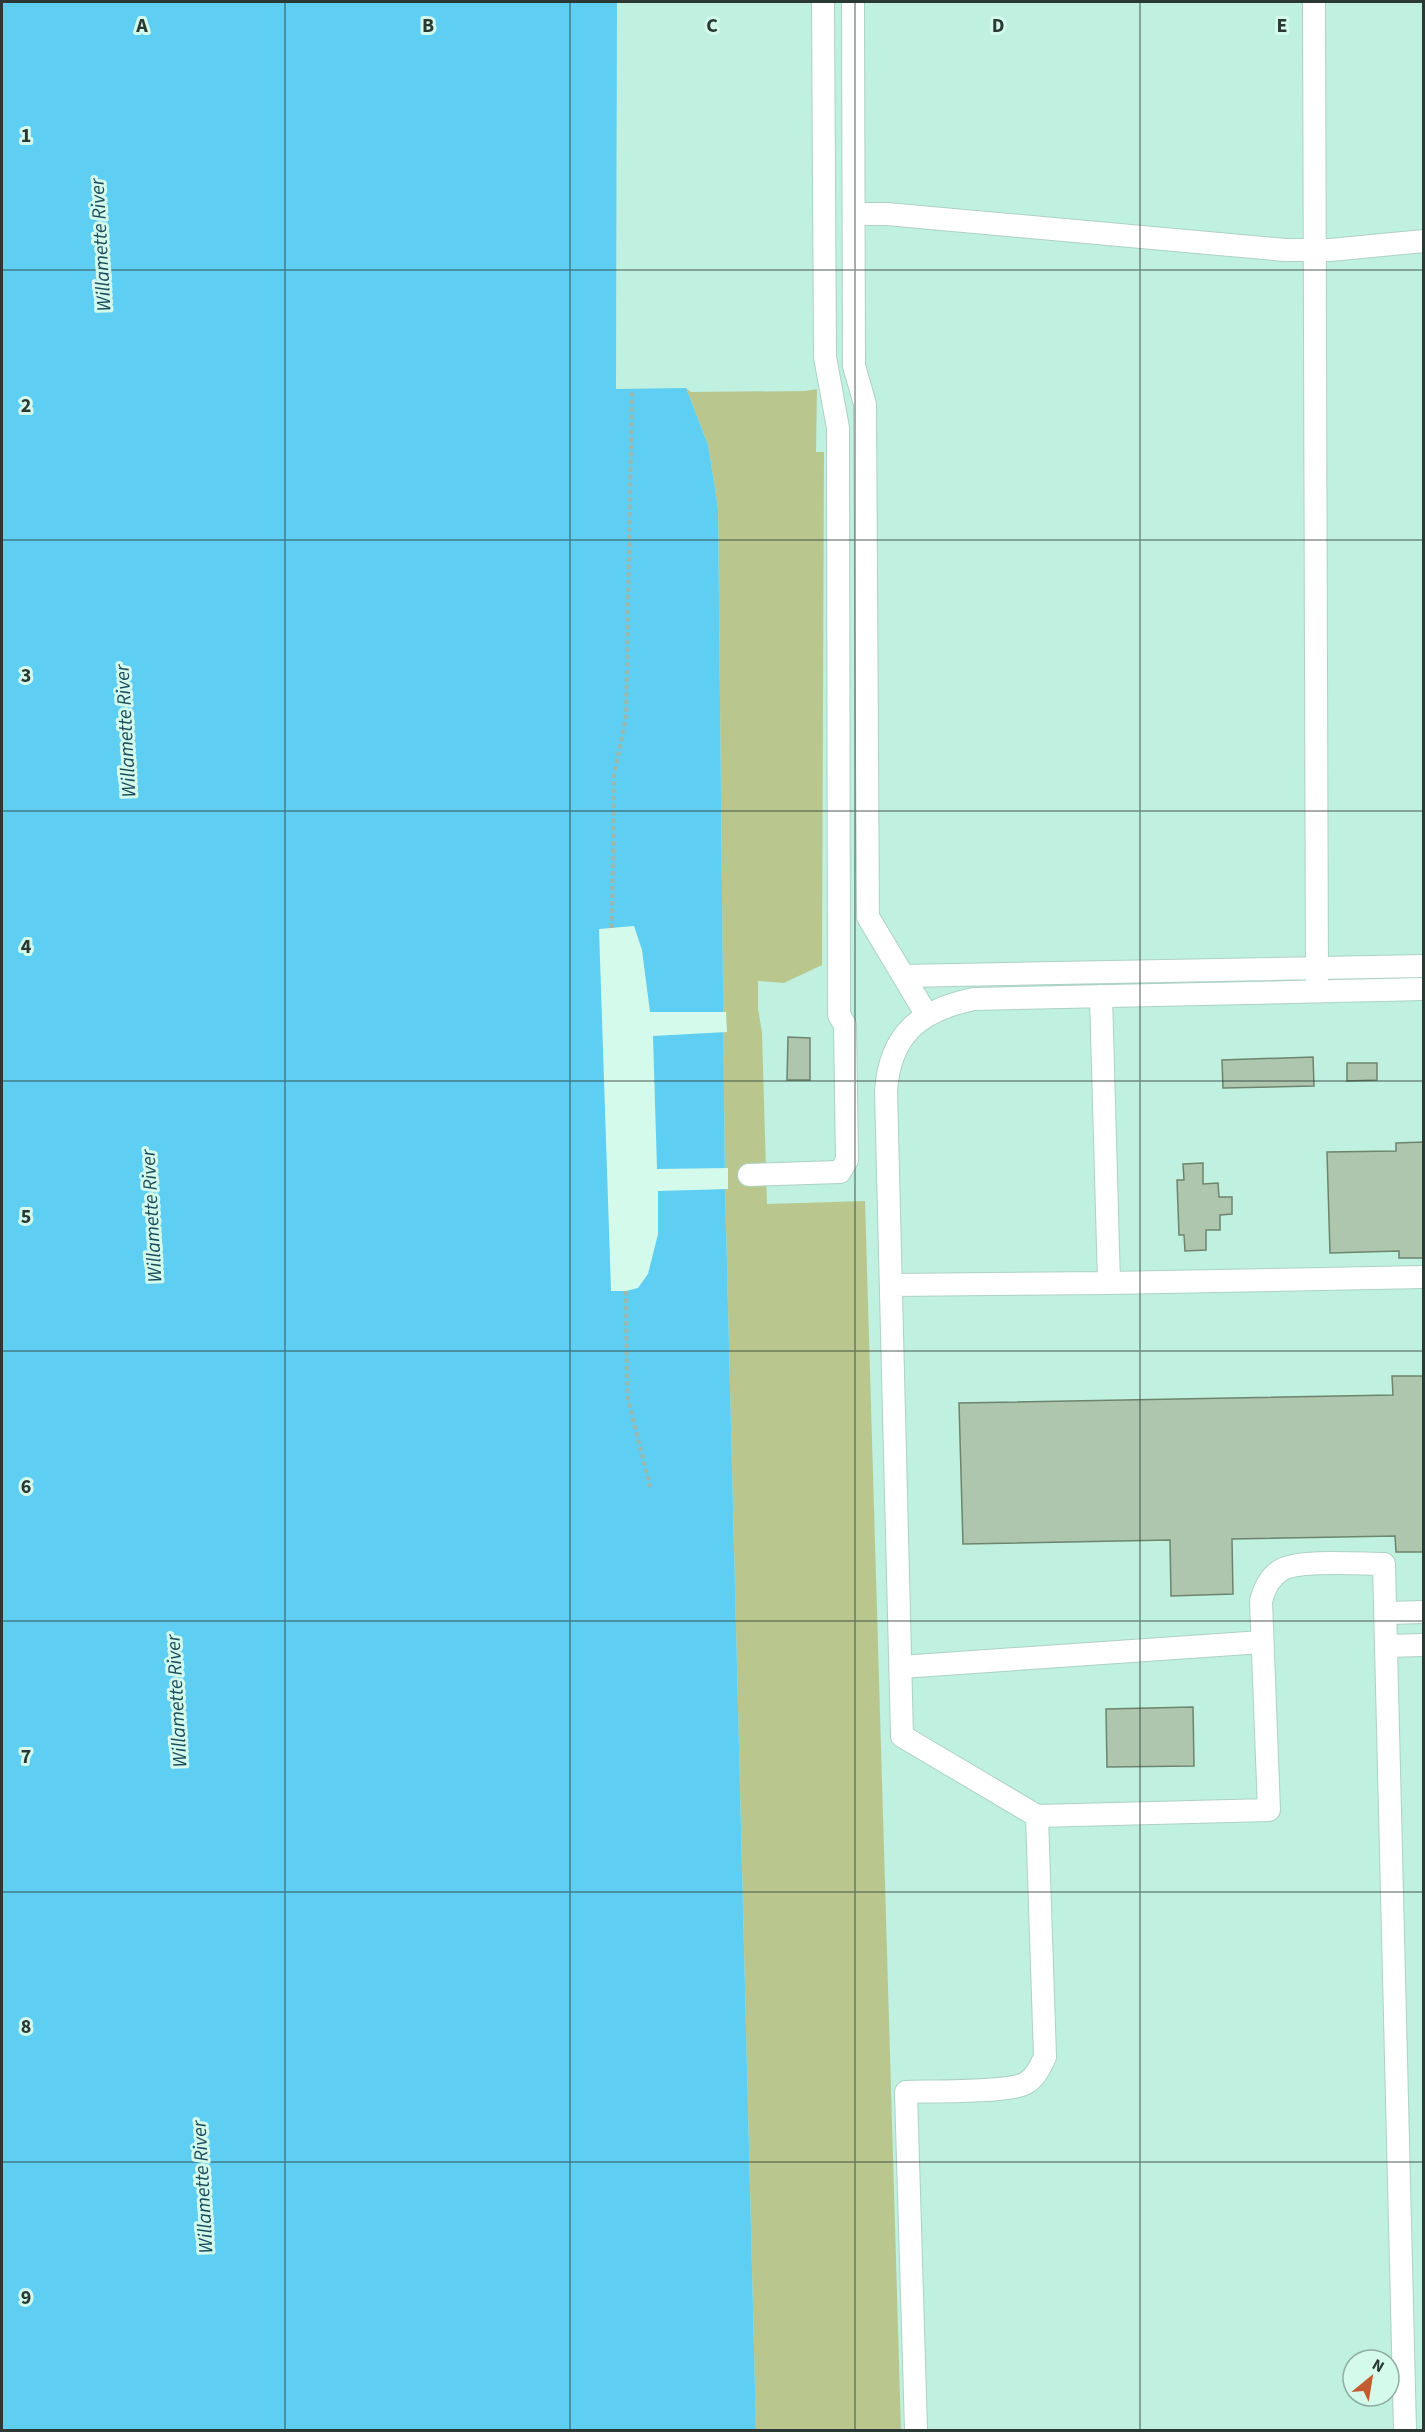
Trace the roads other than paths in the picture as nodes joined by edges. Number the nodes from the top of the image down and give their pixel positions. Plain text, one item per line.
1 (823, 2) edge
2 (854, 2) edge
3 (1314, 2) edge
4 (854, 214) junction
5 (1424, 241) edge
6 (1315, 249) junction
7 (1424, 966) edge
8 (1317, 969) junction
9 (904, 976) junction
10 (1424, 989) edge
11 (1317, 991) junction
12 (1101, 996) junction
13 (926, 1014) junction
14 (749, 1175) dead end
15 (1424, 1277) edge
16 (1109, 1283) junction
17 (891, 1285) junction
18 (1385, 1612) junction
19 (1424, 1612) edge
20 (1262, 1642) junction
21 (1424, 1645) edge
22 (1386, 1646) junction
23 (901, 1667) junction
24 (1037, 1816) junction
25 (916, 2430) edge
26 (1405, 2430) edge

1 - 14 lane
2 - 4 lane
3 - 6 lane
4 - 6 lane
4 - 9 lane
5 - 6 lane
6 - 8 lane
7 - 8 lane
8 - 9 lane
8 - 11 lane
9 - 13 lane
10 - 11 lane
11 - 12 lane
12 - 13 lane
12 - 16 lane
13 - 17 lane
15 - 16 lane
16 - 17 lane
17 - 23 lane
18 - 19 lane
18 - 20 lane
18 - 22 lane
20 - 23 lane
20 - 24 lane
21 - 22 lane
22 - 26 lane
23 - 24 lane
24 - 25 lane

